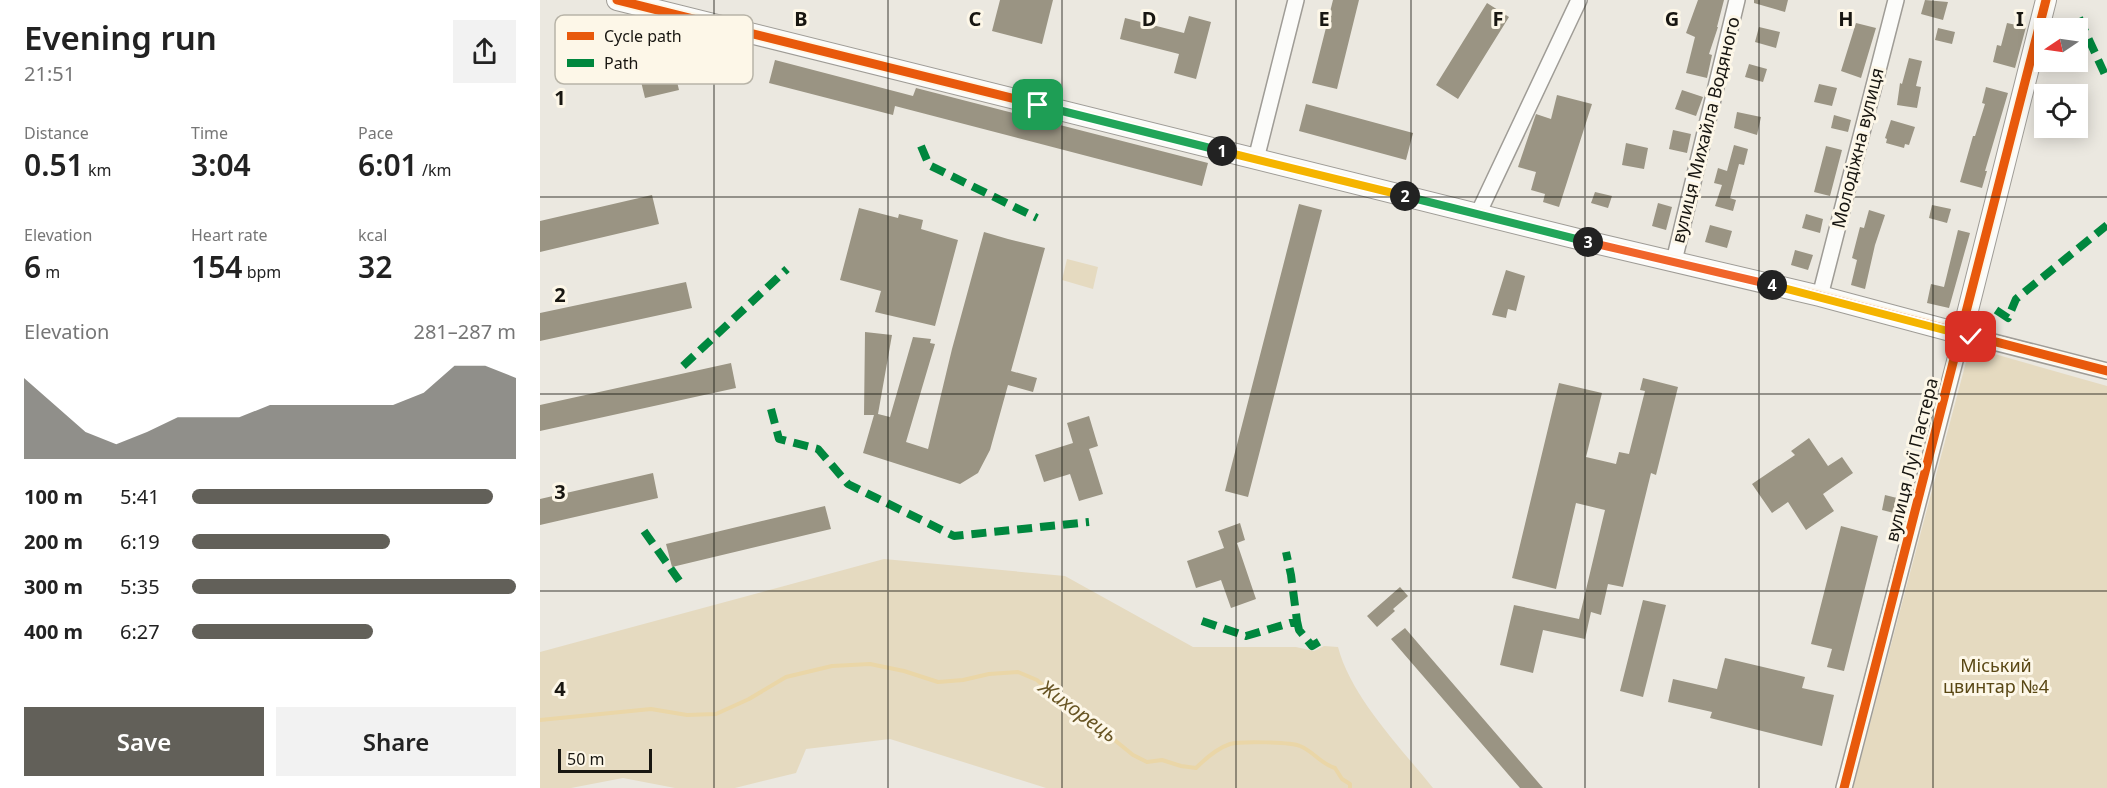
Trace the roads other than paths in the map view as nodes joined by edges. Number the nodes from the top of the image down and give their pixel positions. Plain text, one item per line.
1 (617, 0) edge
2 (1296, 0) edge
3 (1579, 0) edge
4 (1737, 0) edge
5 (1896, 0) edge
6 (2046, 0) edge
7 (677, 15) edge
8 (753, 34) edge
9 (1256, 159) junction
10 (1478, 214) junction
11 (1674, 261) junction
12 (1820, 296) junction
13 (1962, 334) junction
14 (2107, 371) edge
15 (1844, 788) edge

1 - 7 street
2 - 9 street
3 - 10 street
4 - 11 street, вулиця Михайла Водяного
5 - 12 street, Молодіжна вулиця
6 - 13 street, вулиця Луї Пастера
8 - 9 street
9 - 10 street
10 - 11 street
11 - 12 street
12 - 13 street
13 - 14 street
13 - 15 street, вулиця Луї Пастера

